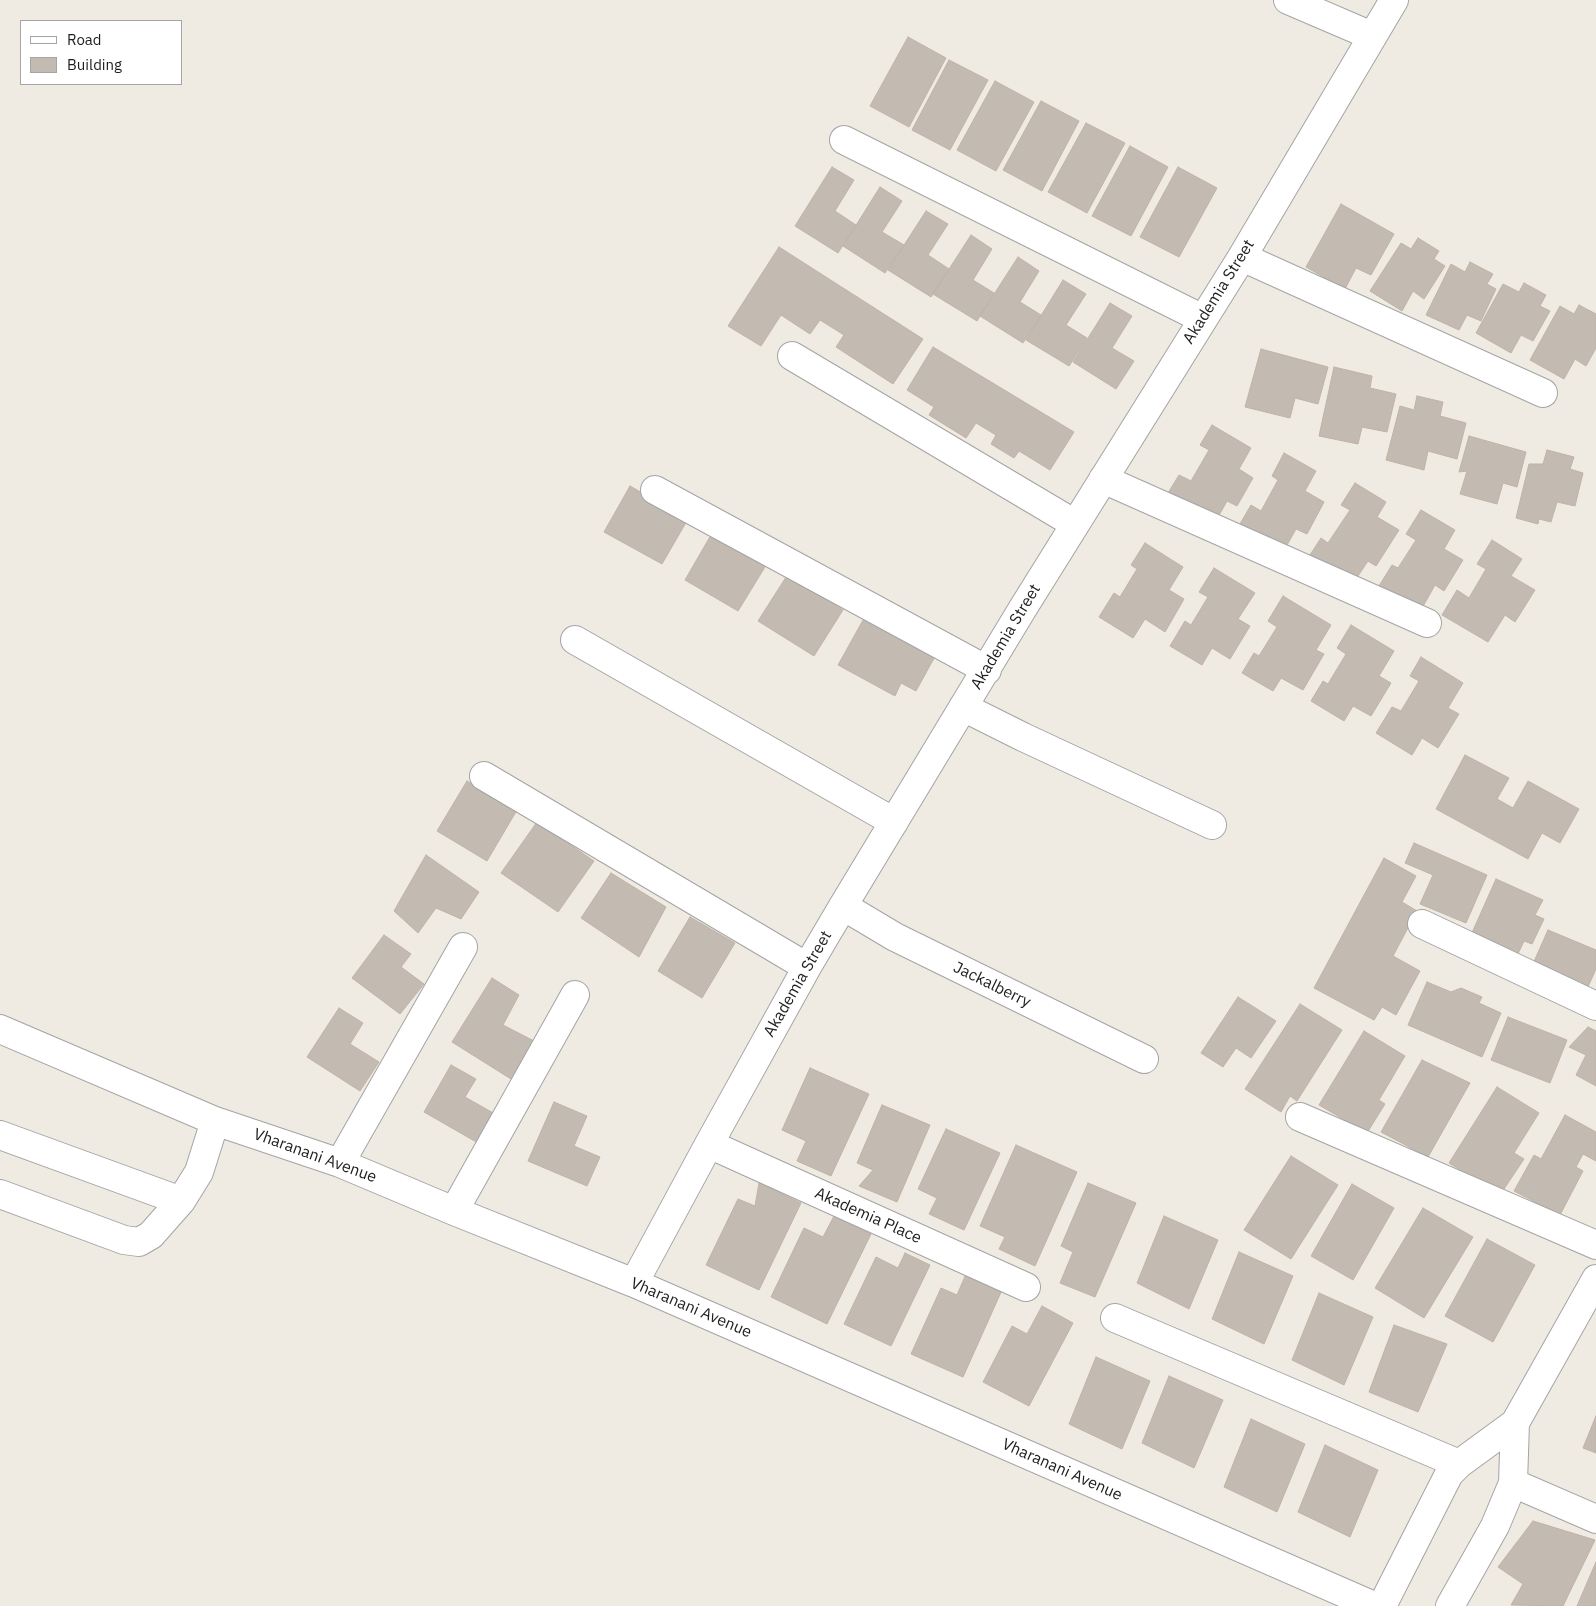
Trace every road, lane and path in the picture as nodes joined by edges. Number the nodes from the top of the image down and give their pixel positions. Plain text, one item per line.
1 (1288, 0) edge
2 (1394, 0) edge
3 (1372, 36) junction
4 (844, 140) dead end
5 (1242, 258) junction
6 (1203, 319) junction
7 (792, 356) dead end
8 (1543, 393) dead end
9 (1103, 479) junction
10 (655, 490) dead end
11 (1076, 524) junction
12 (1426, 623) dead end
13 (575, 640) dead end
14 (986, 670) junction
15 (963, 707) junction
16 (484, 776) dead end
17 (894, 822) junction
18 (1212, 825) dead end
19 (843, 906) junction
20 (1422, 924) dead end
21 (463, 947) dead end
22 (807, 967) junction
23 (575, 995) dead end
24 (1596, 1006) edge
25 (0, 1029) edge
26 (1144, 1059) dead end
27 (1300, 1117) dead end
28 (215, 1121) junction
29 (0, 1135) edge
30 (709, 1144) junction
31 (340, 1162) junction
32 (0, 1194) edge
33 (181, 1201) junction
34 (454, 1211) junction
35 (1596, 1245) edge
36 (1596, 1279) edge
37 (634, 1283) junction
38 (1026, 1288) dead end
39 (1115, 1318) dead end
40 (1515, 1423) junction
41 (1459, 1464) junction
42 (1513, 1483) junction
43 (1596, 1519) edge
44 (1374, 1606) edge
45 (1382, 1606) edge
46 (1450, 1606) edge

1 - 3 street
2 - 3 street, Akademia Street
3 - 5 street, Akademia Street
4 - 6 street
5 - 6 street, Akademia Street
5 - 8 street
6 - 9 street, Akademia Street
7 - 11 street
9 - 11 street, Akademia Street
9 - 12 street
10 - 14 street
11 - 14 street, Akademia Street
13 - 17 street
14 - 15 street, Akademia Street
15 - 17 street, Akademia Street
15 - 18 street
16 - 22 street
17 - 19 street, Akademia Street
19 - 22 street, Akademia Street
19 - 26 street, Jackalberry
20 - 24 street
21 - 31 street
22 - 30 street, Akademia Street
23 - 34 street
25 - 28 street, Vharanani Avenue
27 - 35 street
28 - 31 street, Vharanani Avenue
28 - 33 street
29 - 33 street
30 - 37 street, Akademia Street
30 - 38 street, Akademia Place
31 - 34 street, Vharanani Avenue
32 - 33 street
34 - 37 street, Vharanani Avenue
36 - 40 street
37 - 44 street, Vharanani Avenue
39 - 41 street
40 - 41 street
40 - 42 street
41 - 45 street
42 - 43 street
42 - 46 street

